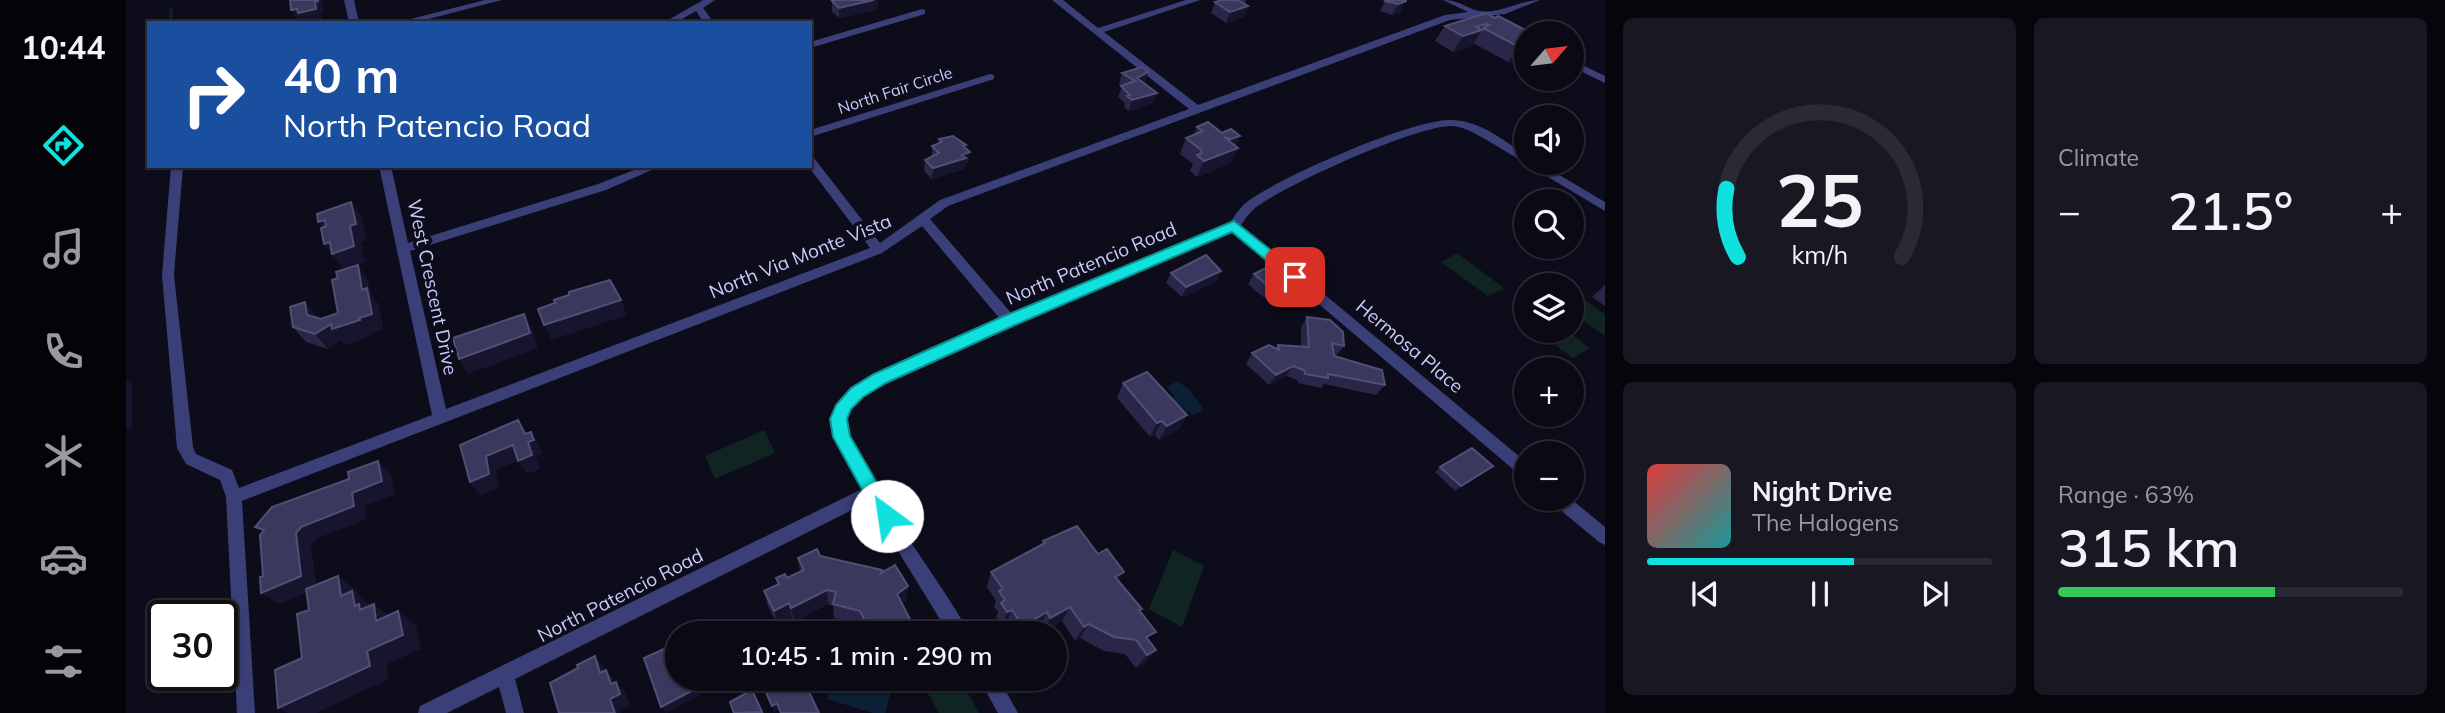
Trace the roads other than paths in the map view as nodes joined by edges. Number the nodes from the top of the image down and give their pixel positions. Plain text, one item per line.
1 (349, 0) edge
2 (497, 0) edge
3 (710, 0) edge
4 (1057, 0) edge
5 (1195, 0) edge
6 (1448, 0) edge
7 (1535, 0) edge
8 (696, 6) junction
9 (922, 12) dead end
10 (1478, 14) junction
11 (354, 21) edge
12 (408, 21) edge
13 (671, 21) edge
14 (707, 21) edge
15 (1500, 25) edge
16 (1097, 31) junction
17 (812, 44) edge
18 (1584, 69) edge
19 (990, 77) dead end
20 (1605, 80) edge
21 (1196, 109) junction
22 (812, 133) edge
23 (1514, 153) edge
24 (812, 164) edge
25 (177, 168) edge
26 (385, 168) edge
27 (650, 168) edge
28 (1551, 175) edge
29 (1605, 208) edge
30 (922, 218) junction
31 (1234, 226) junction
32 (403, 249) junction
33 (878, 250) junction
34 (1009, 320) junction
35 (440, 416) junction
36 (1514, 461) edge
37 (872, 492) junction
38 (234, 497) junction
39 (1574, 511) edge
40 (1605, 537) edge
41 (952, 621) edge
42 (505, 676) junction
43 (995, 691) edge
44 (246, 713) edge
45 (427, 713) edge
46 (514, 713) edge
47 (1009, 713) edge

1 - 11 street
2 - 12 street
3 - 8 street
4 - 16 street
5 - 16 street
6 - 10 street
7 - 10 street, North Via Monte Vista
8 - 13 street
8 - 14 street
9 - 17 street
10 - 15 street
10 - 21 street, North Via Monte Vista
16 - 21 street
18 - 20 street
19 - 22 street, North Fair Circle
21 - 30 street, North Via Monte Vista
23 - 31 street, North Patencio Road
24 - 33 street
25 - 38 street
26 - 32 street, West Crescent Drive
27 - 32 street
28 - 29 street
30 - 33 street, North Via Monte Vista
30 - 34 street
31 - 34 street, North Patencio Road
31 - 36 street, Hermosa Place
32 - 35 street, West Crescent Drive
33 - 35 street, North Via Monte Vista
34 - 37 street, North Patencio Road
35 - 38 street, North Via Monte Vista
37 - 41 street
37 - 42 street, North Patencio Road
38 - 44 street
39 - 40 street
42 - 45 street, North Patencio Road
42 - 46 street
43 - 47 street

